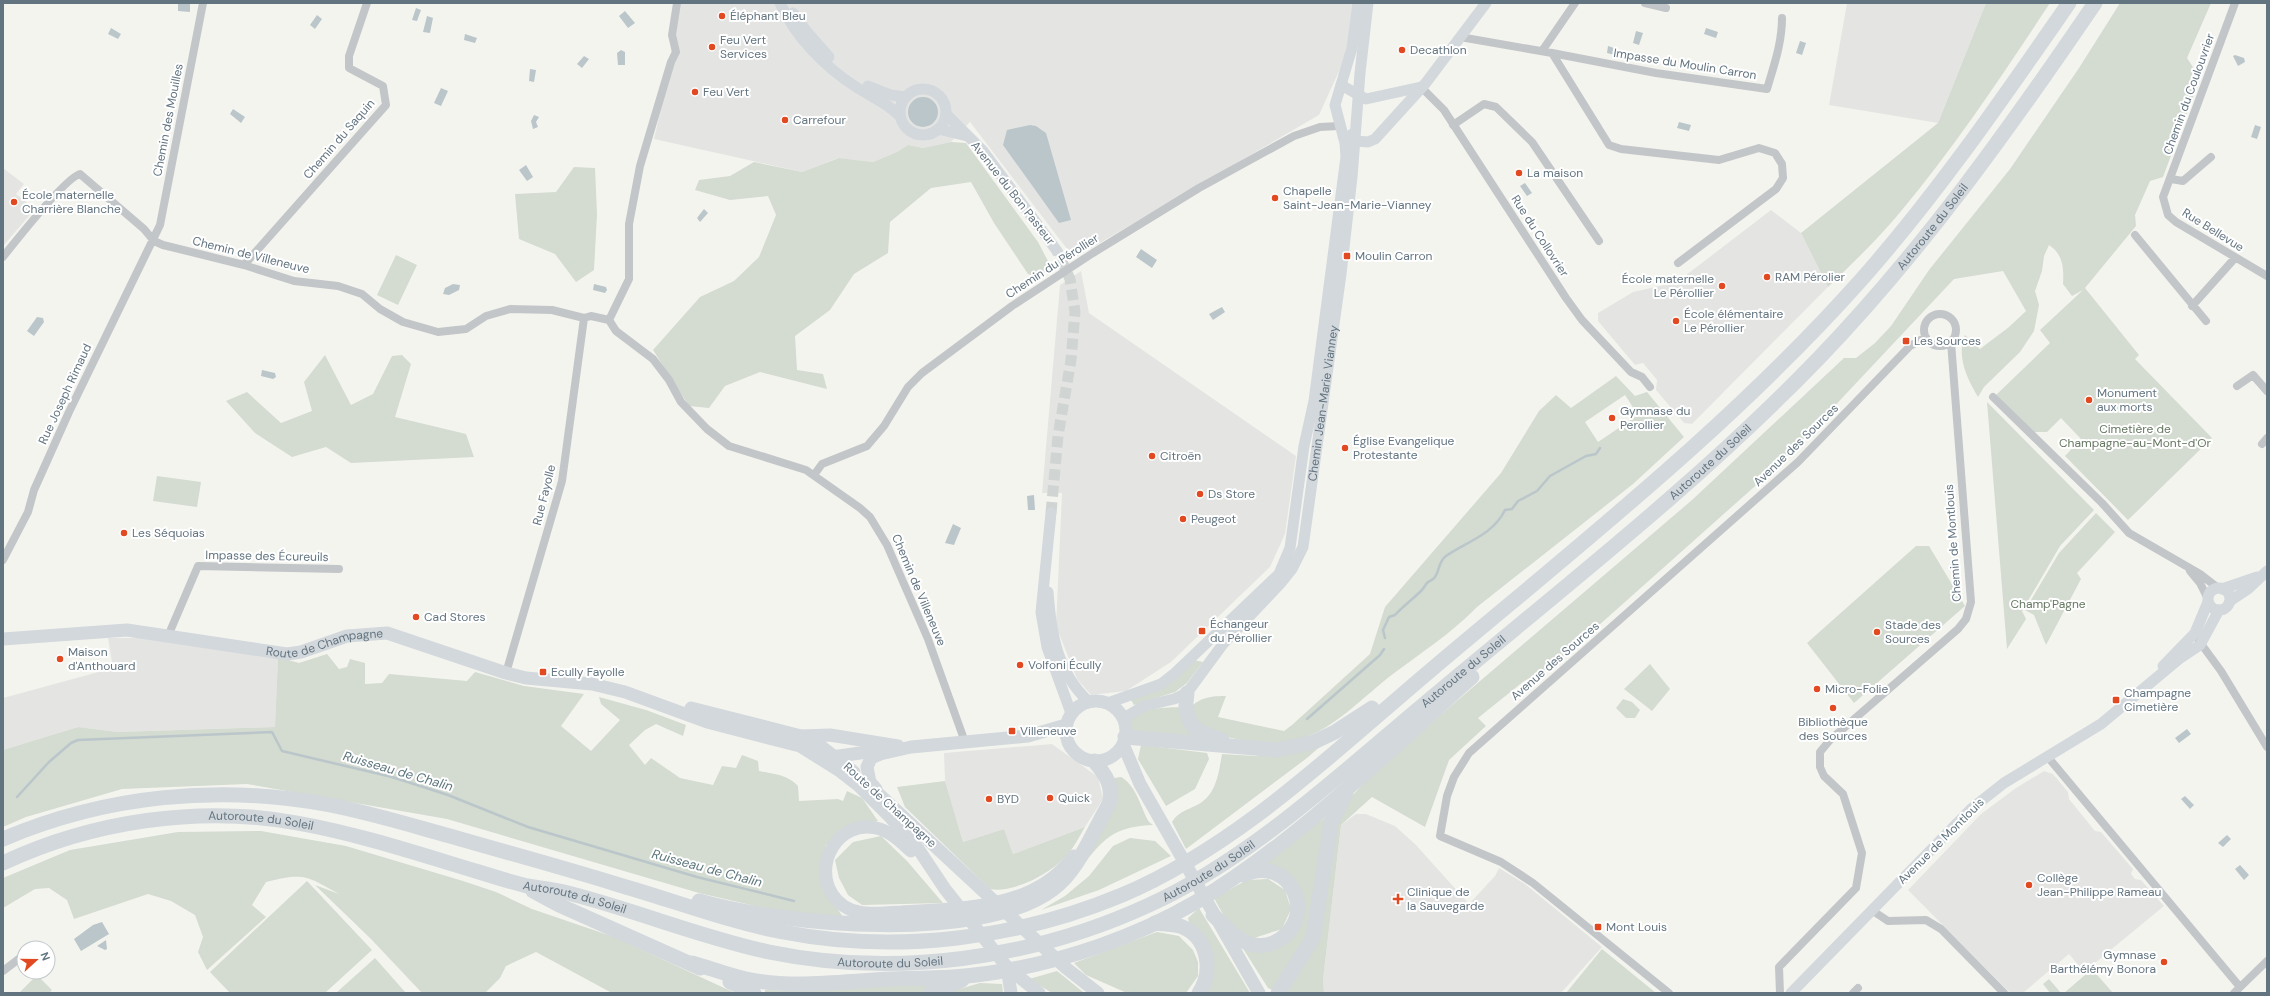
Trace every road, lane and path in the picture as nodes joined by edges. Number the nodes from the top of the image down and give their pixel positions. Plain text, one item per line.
1 (203, 3) edge
2 (367, 3) edge
3 (677, 3) edge
4 (780, 3) edge
5 (787, 3) edge
6 (1358, 3) edge
7 (1368, 3) edge
8 (1486, 3) edge
9 (1575, 3) edge
10 (1645, 3) edge
11 (2069, 3) edge
12 (2095, 3) edge
13 (2235, 3) edge
14 (1666, 8) dead end
15 (1782, 18) dead end
16 (1460, 37) junction
17 (1542, 51) junction
18 (1552, 53) junction
19 (1341, 85) junction
20 (1421, 87) junction
21 (1358, 95) junction
22 (906, 97) junction
23 (946, 114) junction
24 (900, 116) junction
25 (1453, 125) junction
26 (1340, 126) junction
27 (938, 129) junction
28 (968, 136) junction
29 (1355, 141) junction
30 (2211, 157) dead end
31 (2171, 179) junction
32 (2165, 192) joint
33 (2135, 235) dead end
34 (154, 241) junction
35 (1599, 241) dead end
36 (1057, 251) tunnel mouth
37 (3, 257) edge
38 (2235, 258) junction
39 (1678, 263) dead end
40 (244, 265) junction
41 (2267, 276) edge
42 (2192, 306) junction
43 (584, 318) junction
44 (610, 320) junction
45 (2206, 321) dead end
46 (1926, 337) junction
47 (1951, 342) junction
48 (2237, 386) dead end
49 (1650, 388) dead end
50 (2267, 391) edge
51 (1993, 398) dead end
52 (1301, 471) junction
53 (814, 475) junction
54 (1311, 490) junction
55 (1051, 513) tunnel mouth
56 (3, 560) edge
57 (1046, 563) junction
58 (2187, 568) junction
59 (339, 569) dead end
60 (2265, 573) edge
61 (2220, 588) junction
62 (2208, 601) junction
63 (2230, 601) junction
64 (2219, 610) junction
65 (1485, 624) junction
66 (2195, 633) junction
67 (168, 636) junction
68 (3, 639) edge
69 (1503, 639) junction
70 (2200, 645) junction
71 (506, 673) junction
72 (2148, 685) junction
73 (1187, 693) junction
74 (638, 696) junction
75 (1088, 701) junction
76 (1108, 703) junction
77 (1071, 713) junction
78 (1124, 718) junction
79 (1066, 725) junction
80 (801, 736) junction
81 (1028, 736) junction
82 (1067, 739) junction
83 (1124, 740) junction
84 (965, 742) junction
85 (912, 747) junction
86 (2267, 747) edge
87 (1244, 748) junction
88 (809, 750) junction
89 (880, 754) junction
90 (2047, 756) junction
91 (838, 758) junction
92 (1094, 761) junction
93 (1351, 784) junction
94 (882, 796) junction
95 (1091, 834) junction
96 (3, 839) edge
97 (3, 863) edge
98 (1229, 881) junction
99 (522, 885) junction
100 (620, 885) junction
101 (945, 889) junction
102 (1873, 911) junction
103 (1214, 915) junction
104 (1155, 923) junction
105 (16, 961) edge
106 (2267, 961) edge
107 (692, 963) junction
108 (3, 971) edge
109 (979, 974) junction
110 (1013, 984) edge
111 (2237, 990) edge
112 (754, 993) edge
113 (932, 993) edge
114 (1039, 993) edge
115 (1098, 993) edge
116 (1199, 993) edge
117 (1259, 993) edge
118 (1278, 993) edge
119 (1669, 993) edge
120 (1780, 993) edge
121 (1791, 993) edge
122 (2004, 993) edge

1 - 34 street, Chemin des Mouilles
2 - 40 street, Chemin du Saquin
3 - 44 street
4 - 24 street, Avenue du Bon Pasteur
5 - 22 street, Avenue du Bon Pasteur
6 - 19 street, Chemin Jean-Marie Vianney
7 - 21 street, Chemin Jean-Marie Vianney
8 - 16 street
9 - 17 street
10 - 14 street
11 - 65 highway, Autoroute du Soleil
12 - 69 highway, Autoroute du Soleil
13 - 31 street, Chemin du Coulouvrier
15 - 18 street, Impasse du Moulin Carron
16 - 17 street, Impasse du Moulin Carron
16 - 20 street
17 - 18 street, Impasse du Moulin Carron
18 - 39 street
19 - 21 street
19 - 26 street, Chemin Jean-Marie Vianney
20 - 21 street
20 - 25 street, Rue du Collovrier
20 - 29 street
21 - 29 street, Chemin Jean-Marie Vianney
22 - 23 street, Avenue du Bon Pasteur
22 - 24 street
23 - 27 street
23 - 28 street, Avenue du Bon Pasteur
24 - 27 street, Avenue du Bon Pasteur
25 - 35 street
25 - 49 street, Rue du Collovrier
26 - 29 street
26 - 52 street, Chemin Jean-Marie Vianney
26 - 53 street, Chemin du Pérollier
27 - 28 street, Avenue du Bon Pasteur
28 - 36 street, Avenue du Bon Pasteur
29 - 54 street, Chemin Jean-Marie Vianney
30 - 31 street
31 - 32 street, Chemin du Coulouvrier
32 - 38 street, Rue Bellevue
33 - 42 street
34 - 37 street
34 - 40 street, Chemin de Villeneuve
34 - 56 street, Rue Joseph Rimaud
38 - 41 street, Rue Bellevue
38 - 42 street
40 - 43 street, Chemin de Villeneuve
42 - 45 street
43 - 44 street, Chemin de Villeneuve
43 - 71 street, Rue Fayolle
44 - 53 street, Chemin de Villeneuve
46 - 47 street
46 - 47 street
46 - 119 street, Avenue des Sources
47 - 120 street, Chemin de Montlouis
48 - 50 street
51 - 58 street
52 - 54 street
52 - 76 street, Chemin Jean-Marie Vianney
53 - 84 street, Chemin de Villeneuve
54 - 73 street, Chemin Jean-Marie Vianney
55 - 57 street
57 - 75 street
57 - 77 street
58 - 61 street
58 - 62 street
59 - 67 street, Impasse des Écureuils
60 - 61 street
60 - 63 street
61 - 62 street
61 - 63 street
62 - 64 street
62 - 66 street, Avenue de Montlouis
63 - 64 street
64 - 70 street, Avenue de Montlouis
65 - 87 highway
65 - 100 highway, Autoroute du Soleil
66 - 70 street
66 - 72 street, Avenue de Montlouis
67 - 68 main road, Route de Champagne
67 - 71 main road, Route de Champagne
69 - 93 highway
69 - 99 highway, Autoroute du Soleil
70 - 72 street, Avenue de Montlouis
70 - 86 street
71 - 74 main road, Route de Champagne
72 - 90 street, Avenue de Montlouis
73 - 78 street
73 - 87 highway
74 - 80 main road, Route de Champagne
74 - 88 main road, Route de Champagne
75 - 76 main road
75 - 77 main road
76 - 78 main road
77 - 79 main road
78 - 83 main road
79 - 81 main road
79 - 82 main road
80 - 85 main road
80 - 91 main road, Route de Champagne
81 - 82 main road
81 - 84 main road
82 - 92 main road
83 - 87 highway
83 - 92 main road
83 - 103 main road
84 - 85 main road
85 - 89 main road
88 - 91 main road
88 - 101 main road, Route de Champagne
89 - 91 main road
89 - 94 main road
90 - 102 street, Avenue de Montlouis
90 - 111 street
91 - 94 main road, Route de Champagne
92 - 95 highway
93 - 98 highway
93 - 118 highway
94 - 115 main road, Route de Champagne
95 - 100 highway
95 - 101 main road
96 - 100 highway, Autoroute du Soleil
97 - 99 highway, Autoroute du Soleil
98 - 103 highway
98 - 104 highway
99 - 107 highway
101 - 110 main road, Route de Champagne
102 - 121 street, Avenue de Montlouis
102 - 122 street
103 - 117 main road
104 - 109 highway
104 - 116 highway
105 - 108 street
106 - 111 street
107 - 109 highway
107 - 112 highway
109 - 113 highway
110 - 114 main road

